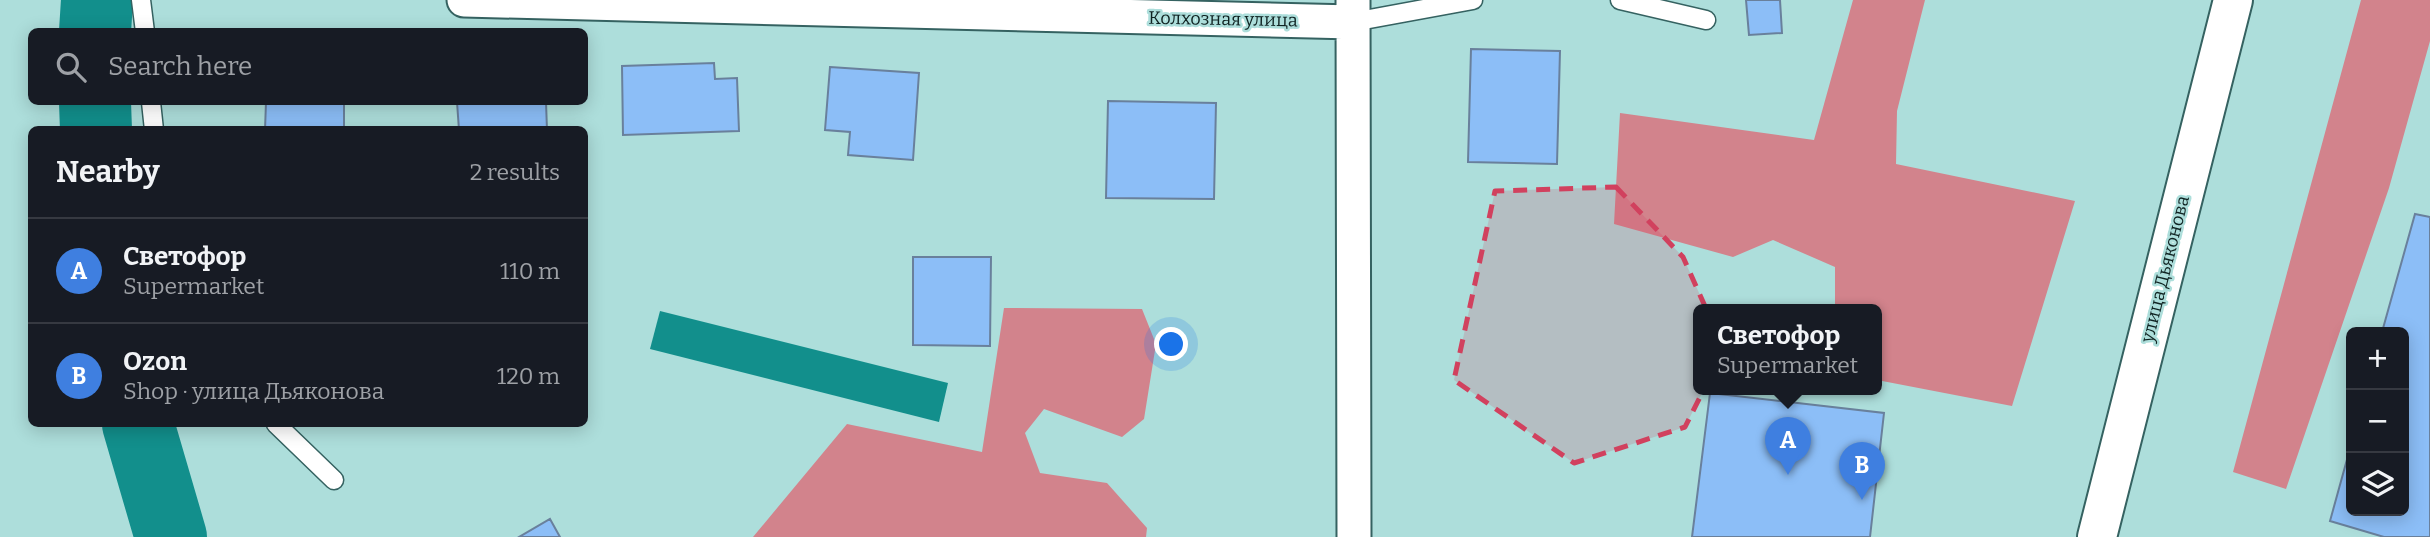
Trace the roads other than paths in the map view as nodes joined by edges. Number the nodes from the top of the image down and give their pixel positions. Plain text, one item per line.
1 (141, 0) edge
2 (464, 0) edge
3 (1473, 0) edge
4 (1620, 0) edge
5 (2233, 0) edge
6 (1353, 11) edge
7 (1706, 20) dead end
8 (144, 28) edge
9 (152, 105) edge
10 (154, 126) edge
11 (279, 427) edge
12 (334, 480) dead end
13 (1354, 537) edge
14 (2097, 537) edge

1 - 8 lane
2 - 6 street, Колхозная улица
3 - 6 lane
4 - 7 lane
5 - 14 main road, улица Дьяконова
6 - 13 street
9 - 10 lane
11 - 12 lane

